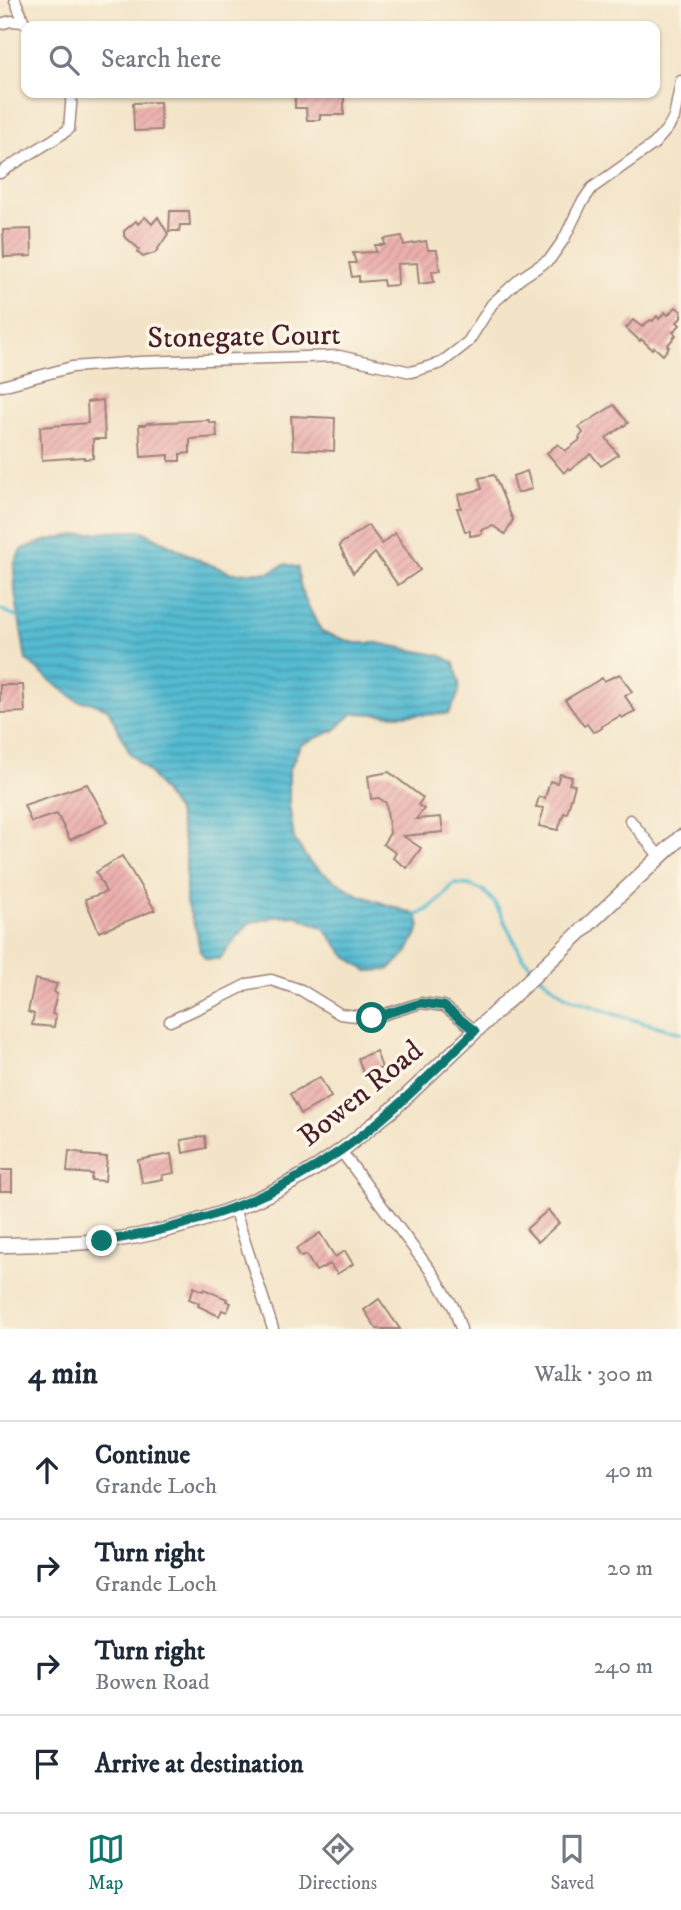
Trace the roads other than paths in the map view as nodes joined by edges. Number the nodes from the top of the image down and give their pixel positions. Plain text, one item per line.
1 (15, 0) edge
2 (25, 21) edge
3 (21, 23) edge
4 (0, 24) edge
5 (681, 80) edge
6 (72, 98) edge
7 (0, 173) edge
8 (2, 386) dead end
9 (630, 820) dead end
10 (681, 837) edge
11 (660, 857) junction
12 (170, 1021) dead end
13 (475, 1031) junction
14 (341, 1151) junction
15 (234, 1208) junction
16 (0, 1245) edge
17 (273, 1329) edge
18 (461, 1329) edge

1 - 2 street
3 - 4 street
5 - 8 street, Stonegate Court
6 - 7 street
9 - 11 street
10 - 11 street, Bowen Road
11 - 13 street, Bowen Road
12 - 13 street
13 - 14 street, Bowen Road
14 - 15 street, Bowen Road
14 - 18 street
15 - 16 street, Bowen Road
15 - 17 street

